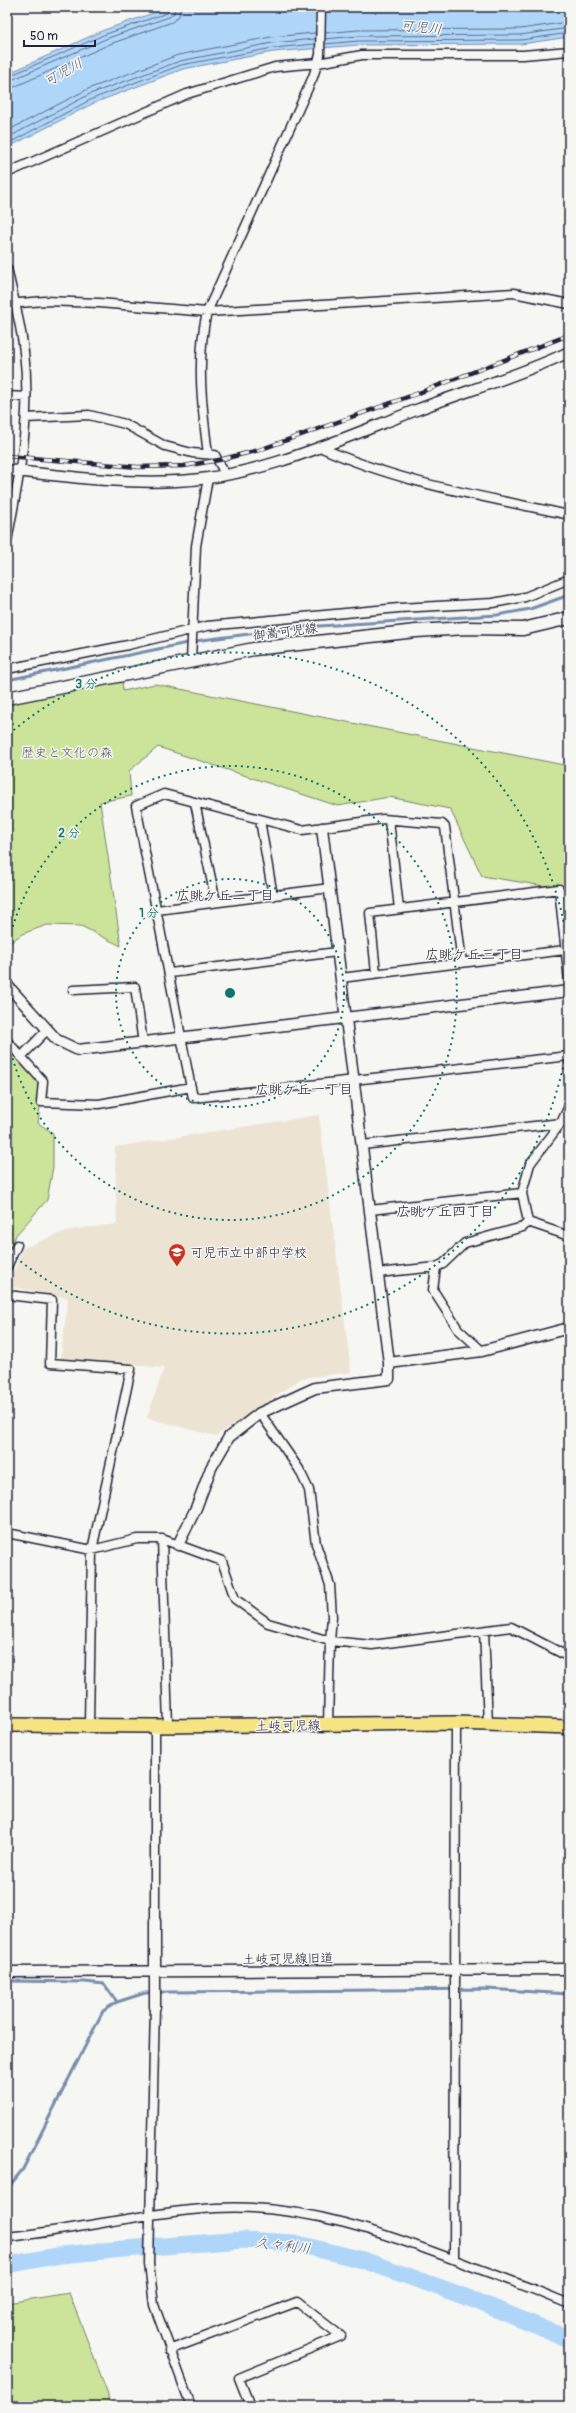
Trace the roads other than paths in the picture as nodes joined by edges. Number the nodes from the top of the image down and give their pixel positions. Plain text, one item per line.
1 (321, 7) edge
2 (569, 51) edge
3 (319, 59) junction
4 (7, 173) edge
5 (7, 268) edge
6 (11, 304) edge
7 (569, 304) edge
8 (207, 312) junction
9 (569, 352) edge
10 (7, 396) edge
11 (26, 397) junction
12 (26, 418) junction
13 (320, 446) junction
14 (208, 454) junction
15 (7, 470) edge
16 (20, 472) junction
17 (225, 474) junction
18 (208, 478) junction
19 (569, 515) edge
20 (7, 541) edge
21 (569, 579) edge
22 (569, 618) edge
23 (192, 632) junction
24 (191, 655) junction
25 (7, 669) edge
26 (7, 698) edge
27 (195, 803) junction
28 (260, 820) junction
29 (388, 820) junction
30 (322, 828) junction
31 (330, 888) junction
32 (273, 896) junction
33 (216, 902) junction
34 (454, 903) junction
35 (399, 909) junction
36 (157, 910) junction
37 (565, 950) junction
38 (337, 952) junction
39 (462, 963) junction
40 (170, 973) junction
41 (376, 973) junction
42 (341, 978) junction
43 (569, 981) edge
44 (7, 986) edge
45 (73, 990) dead end
46 (569, 991) edge
47 (346, 1018) junction
48 (47, 1030) junction
49 (183, 1038) junction
50 (7, 1040) edge
51 (143, 1043) junction
52 (21, 1056) junction
53 (569, 1056) edge
54 (354, 1081) junction
55 (191, 1087) junction
56 (569, 1106) edge
57 (561, 1123) junction
58 (362, 1145) junction
59 (522, 1193) junction
60 (370, 1210) junction
61 (528, 1222) junction
62 (569, 1236) edge
63 (17, 1245) dead end
64 (7, 1267) edge
65 (436, 1268) junction
66 (378, 1273) junction
67 (7, 1295) edge
68 (569, 1328) edge
69 (482, 1351) junction
70 (389, 1363) junction
71 (260, 1414) junction
72 (7, 1533) edge
73 (162, 1539) junction
74 (178, 1545) junction
75 (92, 1550) junction
76 (484, 1631) junction
77 (330, 1641) junction
78 (569, 1657) edge
79 (456, 1723) junction
80 (89, 1724) junction
81 (328, 1724) junction
82 (488, 1724) junction
83 (7, 1725) edge
84 (162, 1726) junction
85 (569, 1727) edge
86 (155, 1921) joint
87 (455, 1969) junction
88 (569, 1969) edge
89 (7, 1972) edge
90 (155, 1977) junction
91 (155, 2007) joint
92 (150, 2218) junction
93 (7, 2237) edge
94 (454, 2259) junction
95 (569, 2304) edge
96 (169, 2350) junction
97 (192, 2406) edge
98 (250, 2406) edge

1 - 3 street
2 - 3 street
3 - 4 street
3 - 8 street
5 - 6 street
6 - 8 street
6 - 11 street
7 - 8 street
8 - 14 street
9 - 13 street
10 - 11 street
11 - 12 street
12 - 14 street
12 - 16 street
13 - 17 street
13 - 19 street
14 - 17 street
15 - 16 street
16 - 18 street
16 - 20 street
17 - 18 street
18 - 23 street
21 - 23 street
22 - 24 main road, 御嵩可児線
23 - 24 street
23 - 25 street
24 - 26 main road, 御嵩可児線
27 - 28 street
27 - 33 street
27 - 36 street
28 - 30 street
28 - 32 street
29 - 30 street
29 - 34 street
29 - 35 street
30 - 31 street
31 - 32 street
31 - 38 street
32 - 33 street
33 - 36 street
34 - 35 street
34 - 37 street
34 - 39 street
35 - 41 street
36 - 40 street
37 - 39 street
37 - 43 street
38 - 40 street
38 - 42 street
39 - 41 street
40 - 49 street
41 - 42 street
42 - 47 street
44 - 48 street
45 - 51 street
46 - 47 street
47 - 49 street
47 - 54 street
48 - 51 street
48 - 52 street
49 - 51 street
49 - 55 street
50 - 52 street
52 - 55 street
53 - 54 street
54 - 55 street
54 - 58 street
56 - 57 street
57 - 58 street
57 - 59 street
58 - 60 street
59 - 60 street
59 - 61 street
60 - 66 street
61 - 62 street
61 - 65 street
63 - 64 street
65 - 66 street
65 - 69 street
66 - 70 street
67 - 75 street
68 - 69 street
69 - 70 street
70 - 71 street
71 - 74 street
71 - 77 street
72 - 75 street
73 - 74 street
73 - 75 street
73 - 84 street
74 - 77 street
75 - 80 street
76 - 77 street
76 - 78 street
76 - 82 street
77 - 81 street
79 - 81 main road, 土岐可児線
79 - 82 main road, 土岐可児線
79 - 87 street
80 - 83 main road, 土岐可児線
80 - 84 main road, 土岐可児線
81 - 84 main road, 土岐可児線
82 - 85 main road, 土岐可児線
84 - 86 street
86 - 90 street
87 - 88 street, 土岐可児線旧道
87 - 90 street, 土岐可児線旧道
87 - 94 street
89 - 90 street, 土岐可児線旧道
90 - 91 street
91 - 92 street
92 - 93 street
92 - 94 street
92 - 96 street
94 - 95 street
96 - 97 street
96 - 98 street

